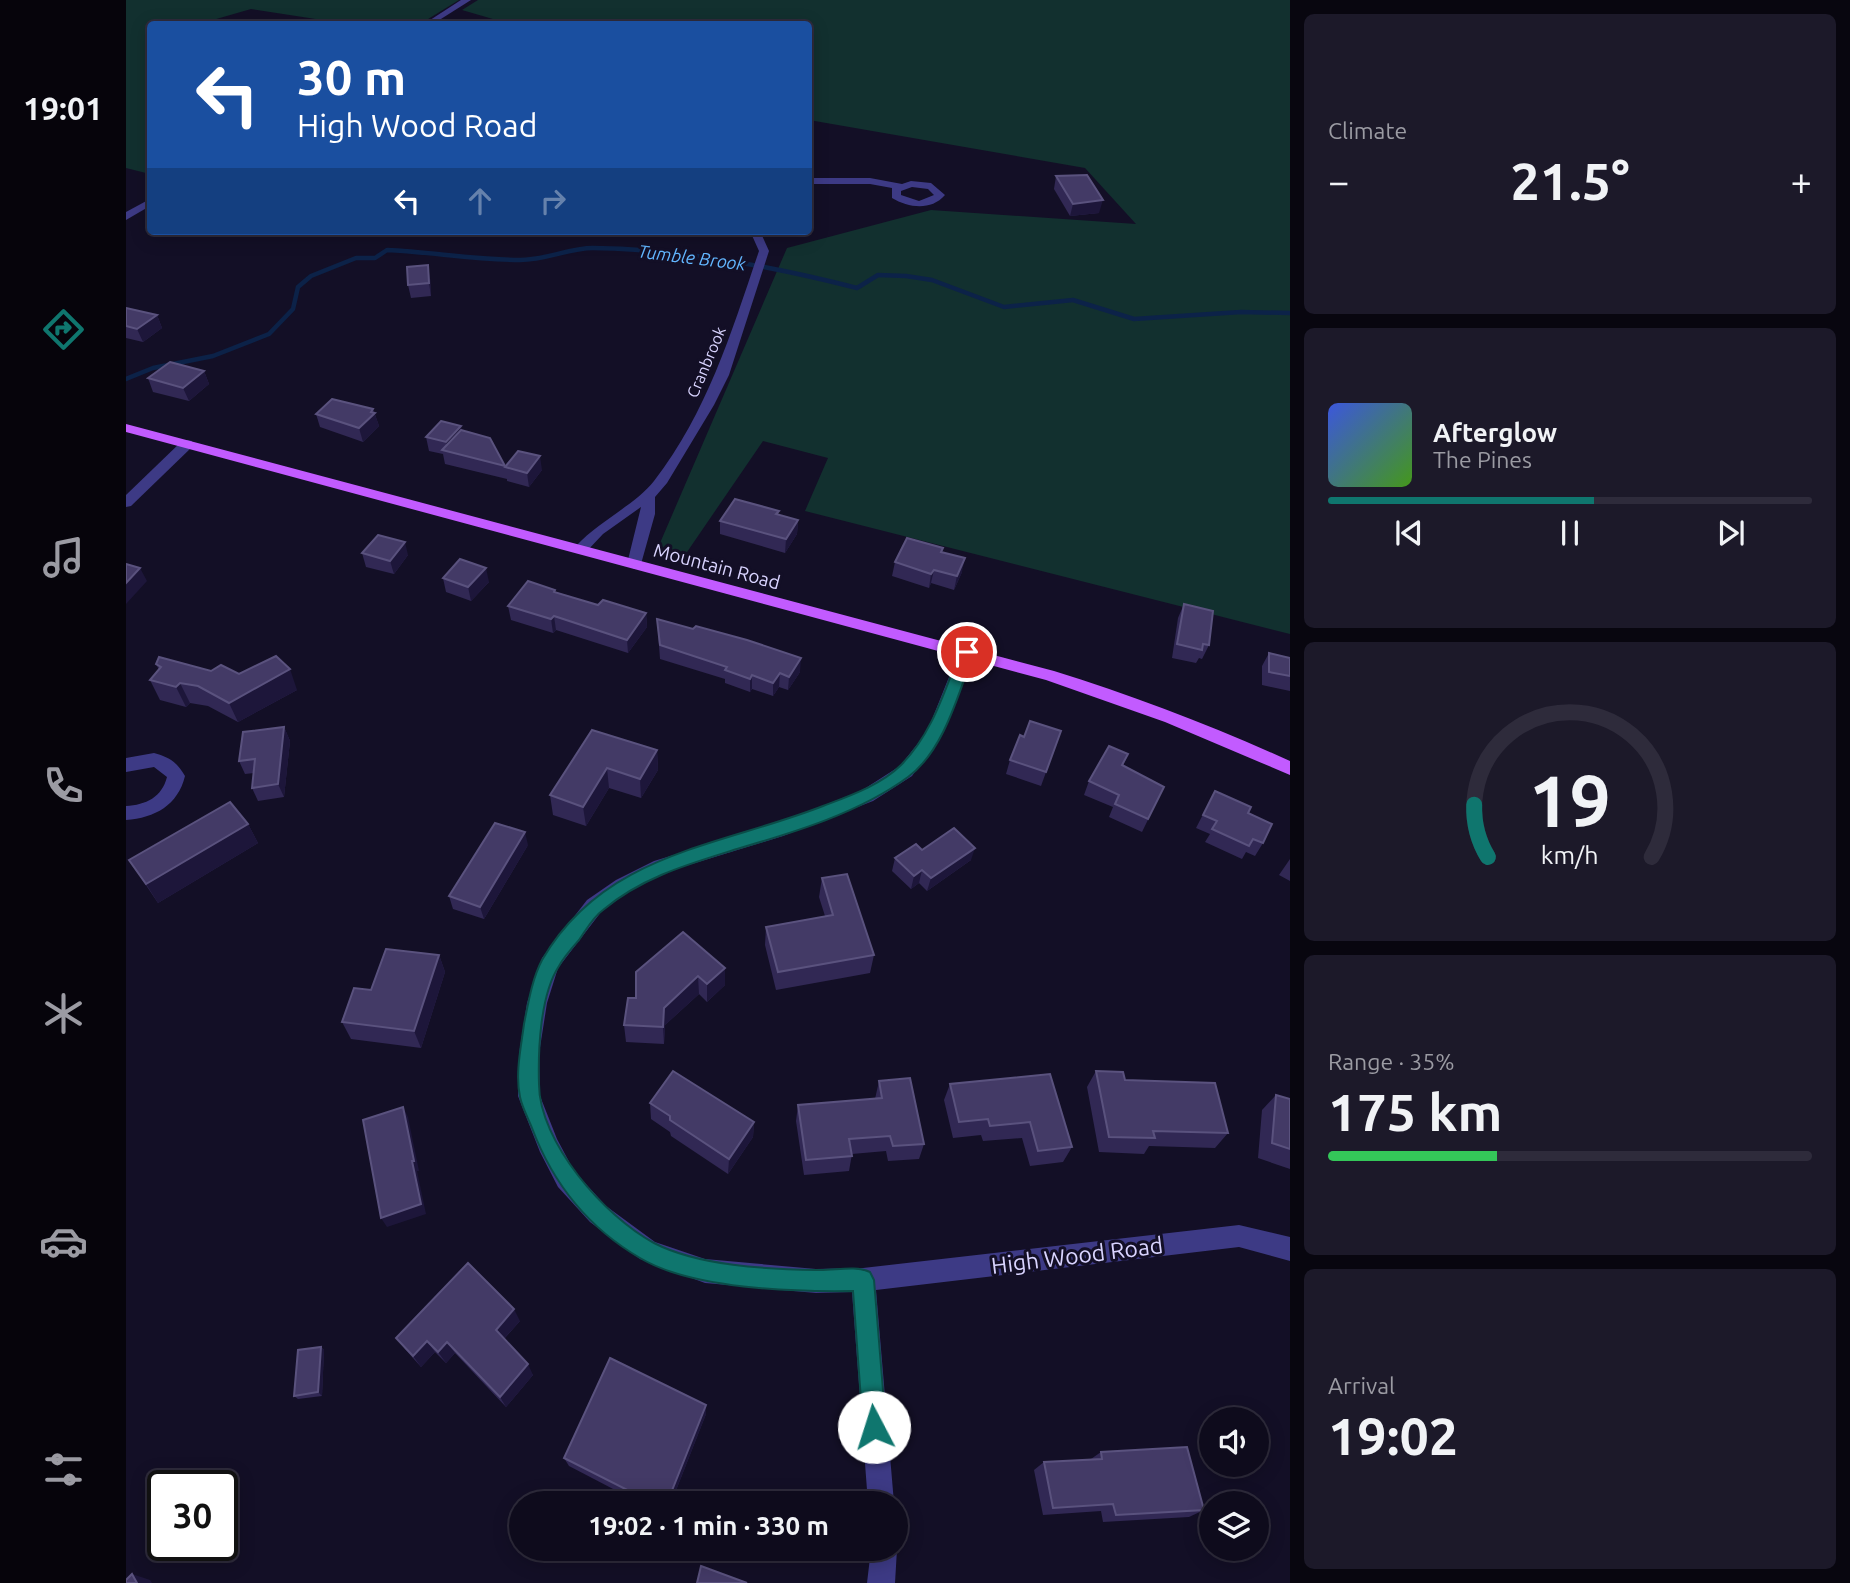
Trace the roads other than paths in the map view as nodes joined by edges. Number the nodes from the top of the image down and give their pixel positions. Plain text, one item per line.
1 (467, 0) edge
2 (433, 21) edge
3 (812, 181) edge
4 (900, 186) dead end
5 (147, 203) edge
6 (126, 217) edge
7 (758, 235) edge
8 (126, 428) edge
9 (187, 444) junction
10 (648, 496) junction
11 (126, 503) edge
12 (581, 549) junction
13 (634, 564) junction
14 (967, 652) junction
15 (126, 765) edge
16 (1290, 768) edge
17 (126, 813) edge
18 (1290, 1249) edge
19 (863, 1280) junction
20 (880, 1491) edge
21 (883, 1561) edge
22 (881, 1583) edge

1 - 2 street
3 - 4 street
5 - 6 street
7 - 10 street, Cranbrook
8 - 9 main road, Mountain Road
9 - 11 street
9 - 12 main road, Mountain Road
10 - 12 street, Cranbrook
10 - 13 street, Cranbrook
12 - 13 main road, Mountain Road
13 - 14 main road, Mountain Road
14 - 16 main road, Mountain Road
14 - 19 street, High Wood Road
15 - 17 street
18 - 19 street, High Wood Road
19 - 20 street
21 - 22 street

